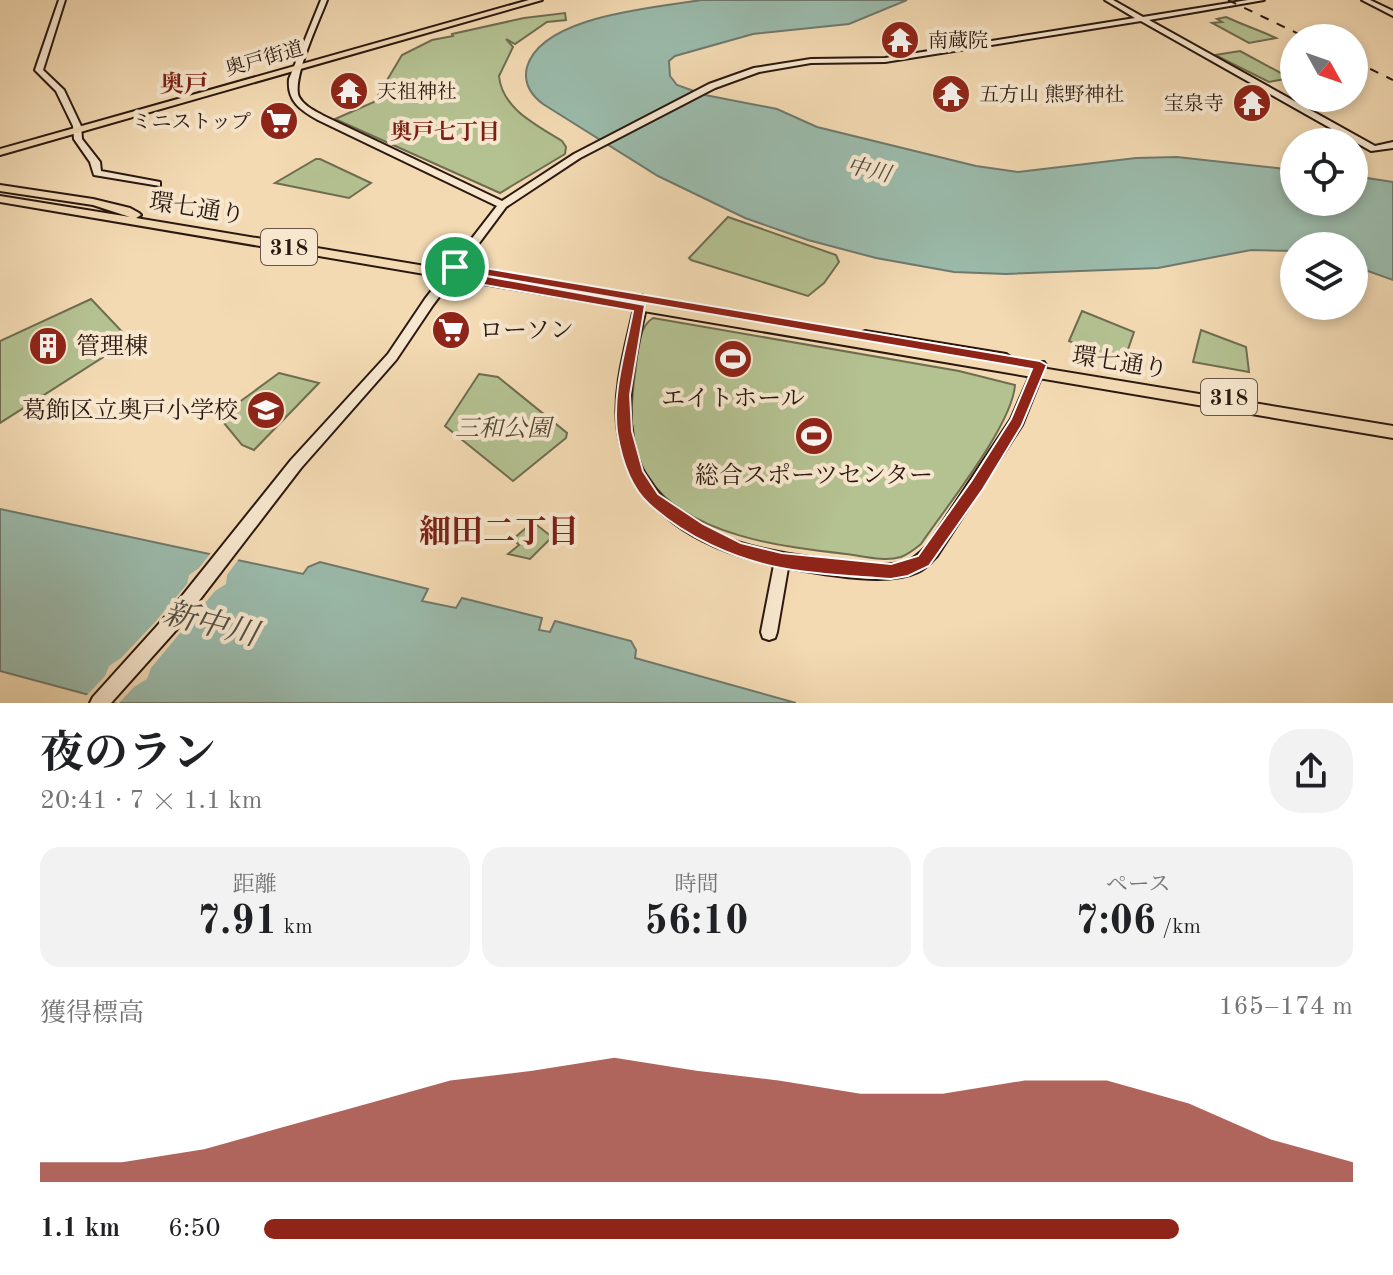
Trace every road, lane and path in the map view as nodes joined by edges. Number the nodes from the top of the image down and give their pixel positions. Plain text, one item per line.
1 (62, 0) edge
2 (324, 0) edge
3 (538, 0) edge
4 (1108, 0) edge
5 (1261, 0) edge
6 (1365, 0) edge
7 (1393, 14) edge
8 (1142, 19) junction
9 (298, 68) junction
10 (77, 130) junction
11 (1393, 145) edge
12 (0, 152) edge
13 (157, 184) dead end
14 (0, 196) edge
15 (503, 205) junction
16 (132, 218) junction
17 (452, 271) junction
18 (641, 303) junction
19 (1038, 369) junction
20 (1065, 374) junction
21 (1393, 425) edge
22 (1393, 432) edge
23 (782, 561) junction
24 (769, 632) dead end
25 (99, 703) edge

1 - 10 street
2 - 9 street
3 - 9 main road, 奥戸街道
4 - 8 street
5 - 8 street
6 - 7 street
8 - 11 street
8 - 15 street
9 - 10 main road, 奥戸街道
9 - 15 street
10 - 12 main road, 奥戸街道
10 - 13 street
14 - 16 main road, 環七通り / 318
14 - 16 main road, 環七通り / 318
15 - 17 street
16 - 17 main road, 環七通り / 318
17 - 18 main road, 環七通り / 318
17 - 25 street
18 - 19 main road, 環七通り / 318
18 - 23 street
19 - 20 main road, 環七通り / 318
19 - 23 street
20 - 21 main road, 環七通り / 318
20 - 22 main road, 環七通り / 318
23 - 24 street

